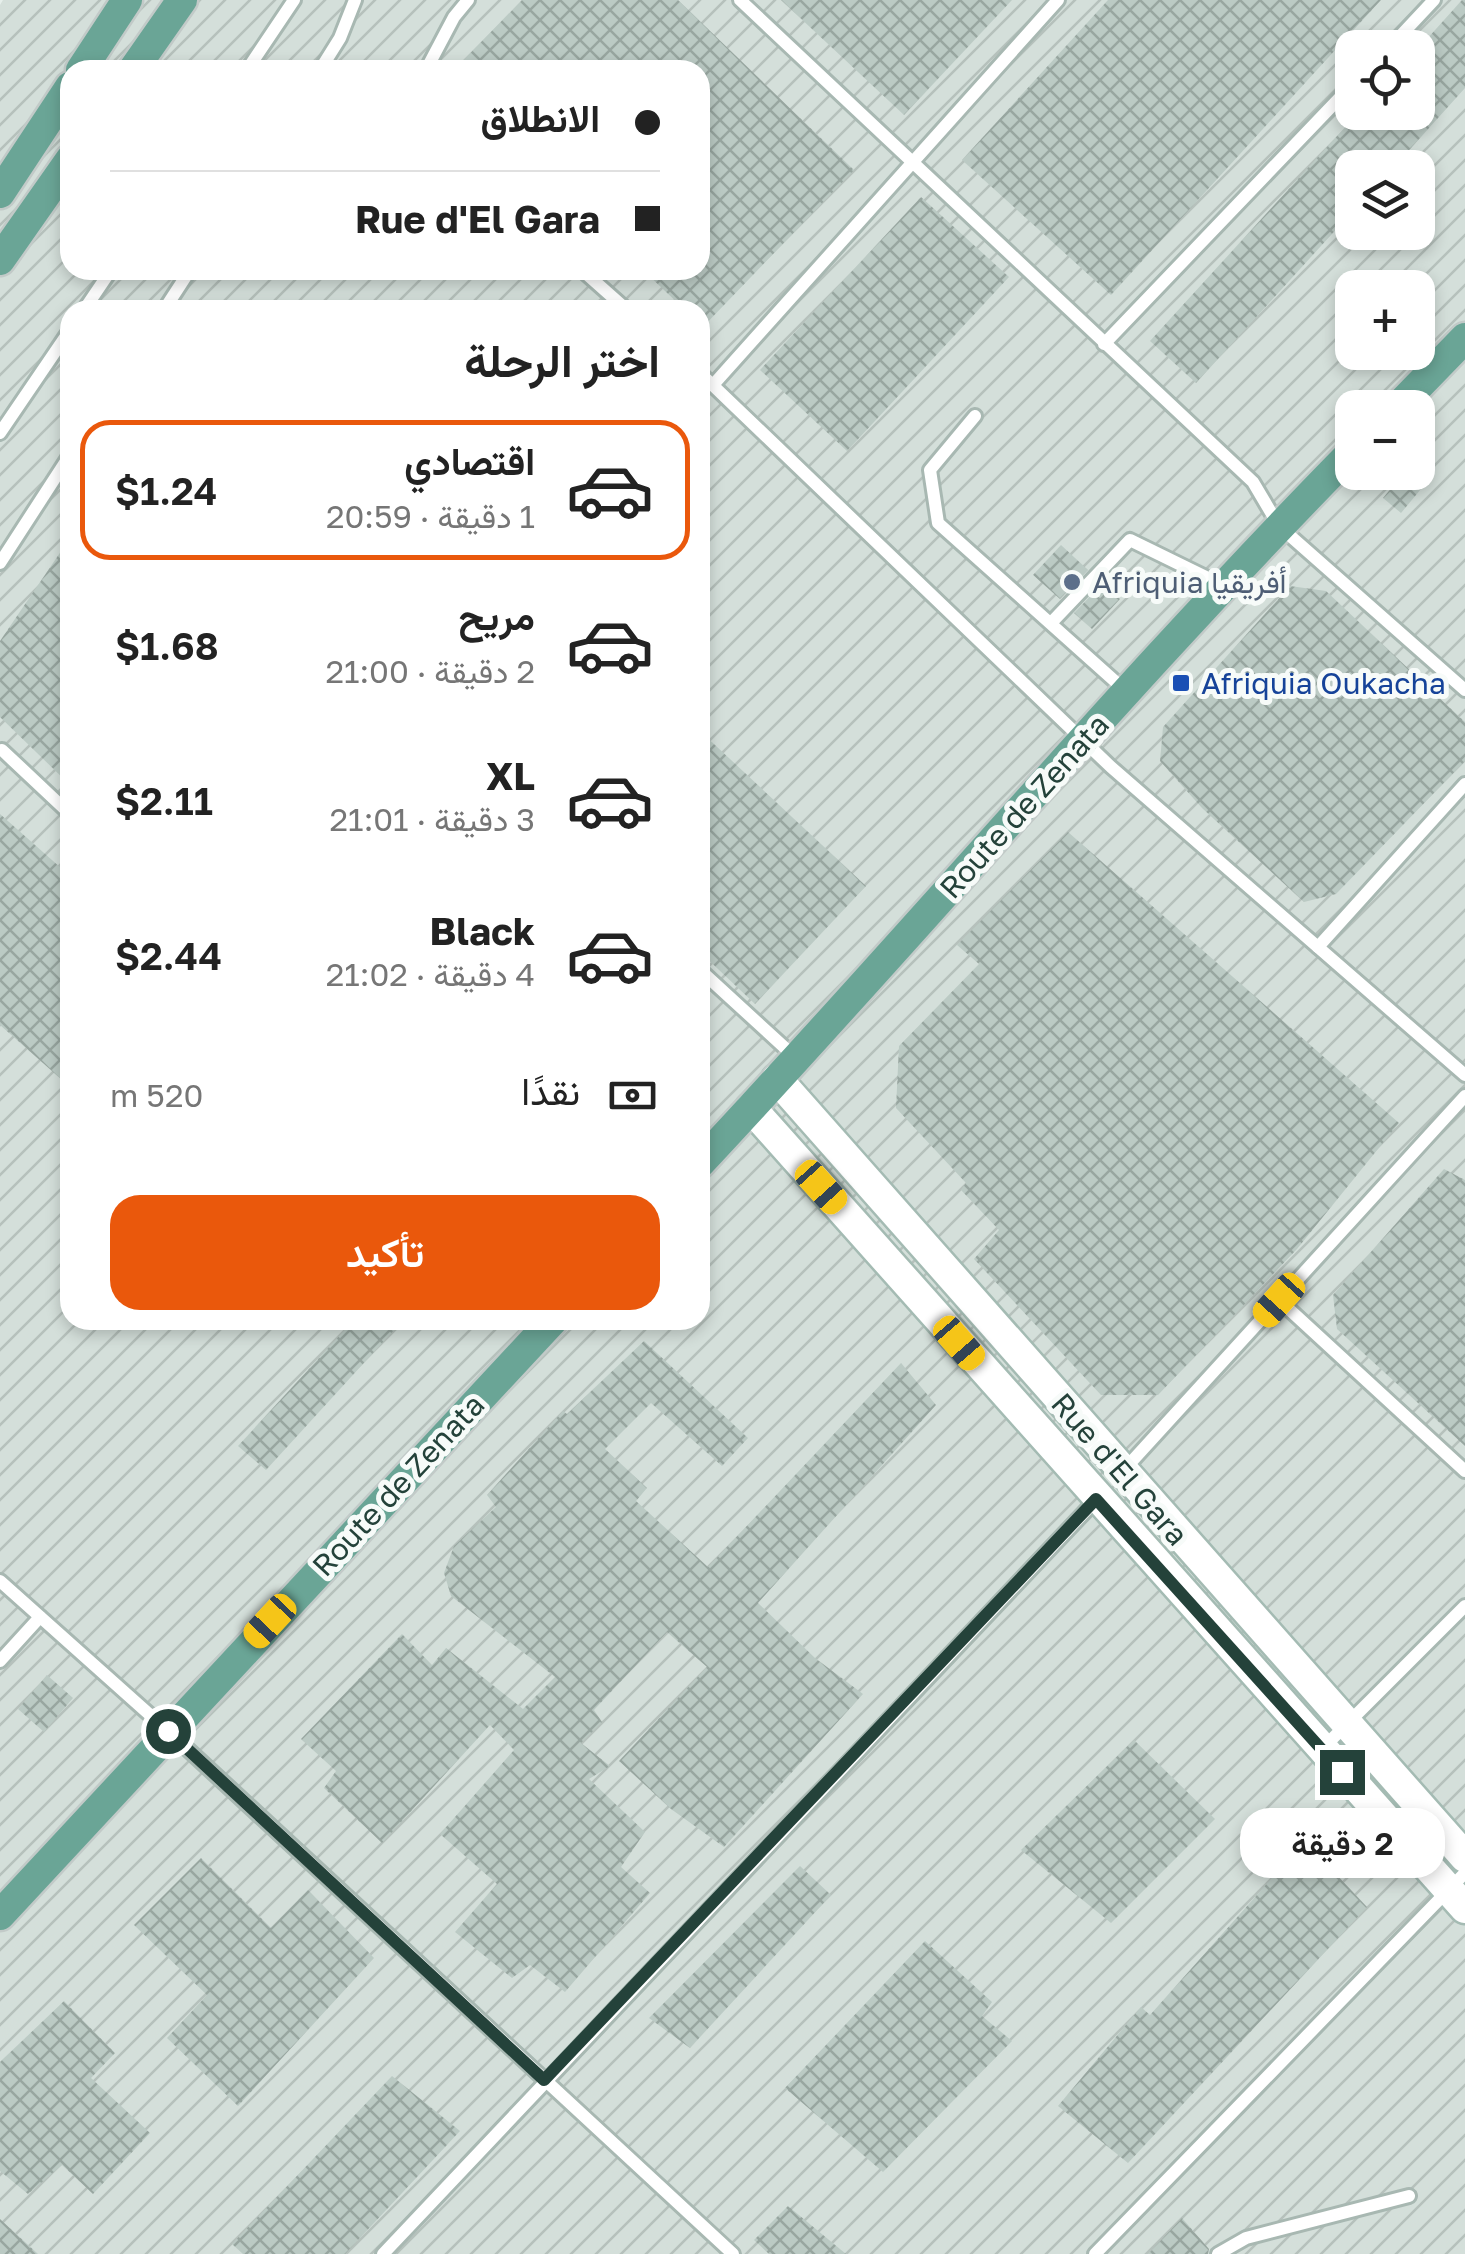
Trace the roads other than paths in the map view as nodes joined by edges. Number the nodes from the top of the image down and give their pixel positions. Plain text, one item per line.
1 (127, 0) edge
2 (182, 0) edge
3 (294, 0) edge
4 (355, 0) edge
5 (468, 0) edge
6 (740, 0) edge
7 (1058, 0) edge
8 (1434, 0) edge
9 (1406, 30) edge
10 (88, 60) edge
11 (140, 60) edge
12 (253, 60) edge
13 (326, 60) edge
14 (431, 60) edge
15 (60, 102) edge
16 (1335, 103) edge
17 (913, 164) junction
18 (60, 174) edge
19 (0, 193) edge
20 (0, 260) edge
21 (594, 280) edge
22 (616, 300) edge
23 (1465, 338) edge
24 (1104, 344) junction
25 (60, 345) edge
26 (710, 382) edge
27 (713, 385) junction
28 (1414, 390) edge
29 (975, 416) dead end
30 (0, 434) edge
31 (1335, 469) edge
32 (60, 470) edge
33 (1279, 526) junction
34 (0, 562) edge
35 (1224, 586) junction
36 (1051, 623) junction
37 (1465, 690) edge
38 (1127, 692) junction
39 (1083, 740) junction
40 (2, 750) dead end
41 (1465, 784) edge
42 (60, 805) edge
43 (1318, 947) junction
44 (710, 981) edge
45 (787, 1069) junction
46 (1465, 1075) edge
47 (1465, 1096) edge
48 (751, 1108) junction
49 (710, 1152) edge
50 (1279, 1300) junction
51 (544, 1330) edge
52 (1465, 1471) edge
53 (1122, 1472) junction
54 (1096, 1499) junction
55 (0, 1580) edge
56 (1465, 1606) edge
57 (40, 1617) junction
58 (0, 1660) edge
59 (1348, 1725) junction
60 (168, 1731) junction
61 (1321, 1749) junction
62 (1465, 1858) edge
63 (1459, 1890) edge
64 (0, 1915) edge
65 (544, 2080) junction
66 (1409, 2196) dead end
67 (383, 2254) edge
68 (733, 2254) edge
69 (1096, 2254) edge
70 (1218, 2254) edge

1 - 10 main road
2 - 11 main road
3 - 12 lane
4 - 13 lane
5 - 14 lane
6 - 17 lane
7 - 17 lane
8 - 9 lane
15 - 19 main road
16 - 24 lane
17 - 24 lane
17 - 27 lane
18 - 20 main road
21 - 22 lane
23 - 28 main road
24 - 33 lane
25 - 30 lane
26 - 27 lane
27 - 39 lane
29 - 36 lane
31 - 33 main road, Route de Zenata
32 - 34 lane
33 - 35 main road, Route de Zenata
33 - 37 lane
35 - 36 lane
35 - 38 main road, Route de Zenata
36 - 38 lane
38 - 39 main road, Route de Zenata
39 - 43 lane
39 - 45 main road, Route de Zenata
40 - 42 lane
41 - 43 lane
43 - 46 lane
44 - 45 lane
45 - 48 main road, Route de Zenata
45 - 53 street, Rue d'El Gara
47 - 50 lane
48 - 49 main road, Route de Zenata
48 - 54 street, Rue d'El Gara
50 - 52 lane
50 - 53 lane
51 - 60 main road, Route de Zenata
53 - 59 street, Rue d'El Gara
54 - 61 street, Rue d'El Gara
54 - 65 lane
55 - 57 lane
56 - 59 lane
57 - 58 lane
57 - 60 lane
59 - 61 lane
59 - 62 street, Rue d'El Gara
60 - 64 main road, Route de Zenata
60 - 65 lane
61 - 63 street, Rue d'El Gara
63 - 69 lane
65 - 67 lane
65 - 68 lane
66 - 70 lane

